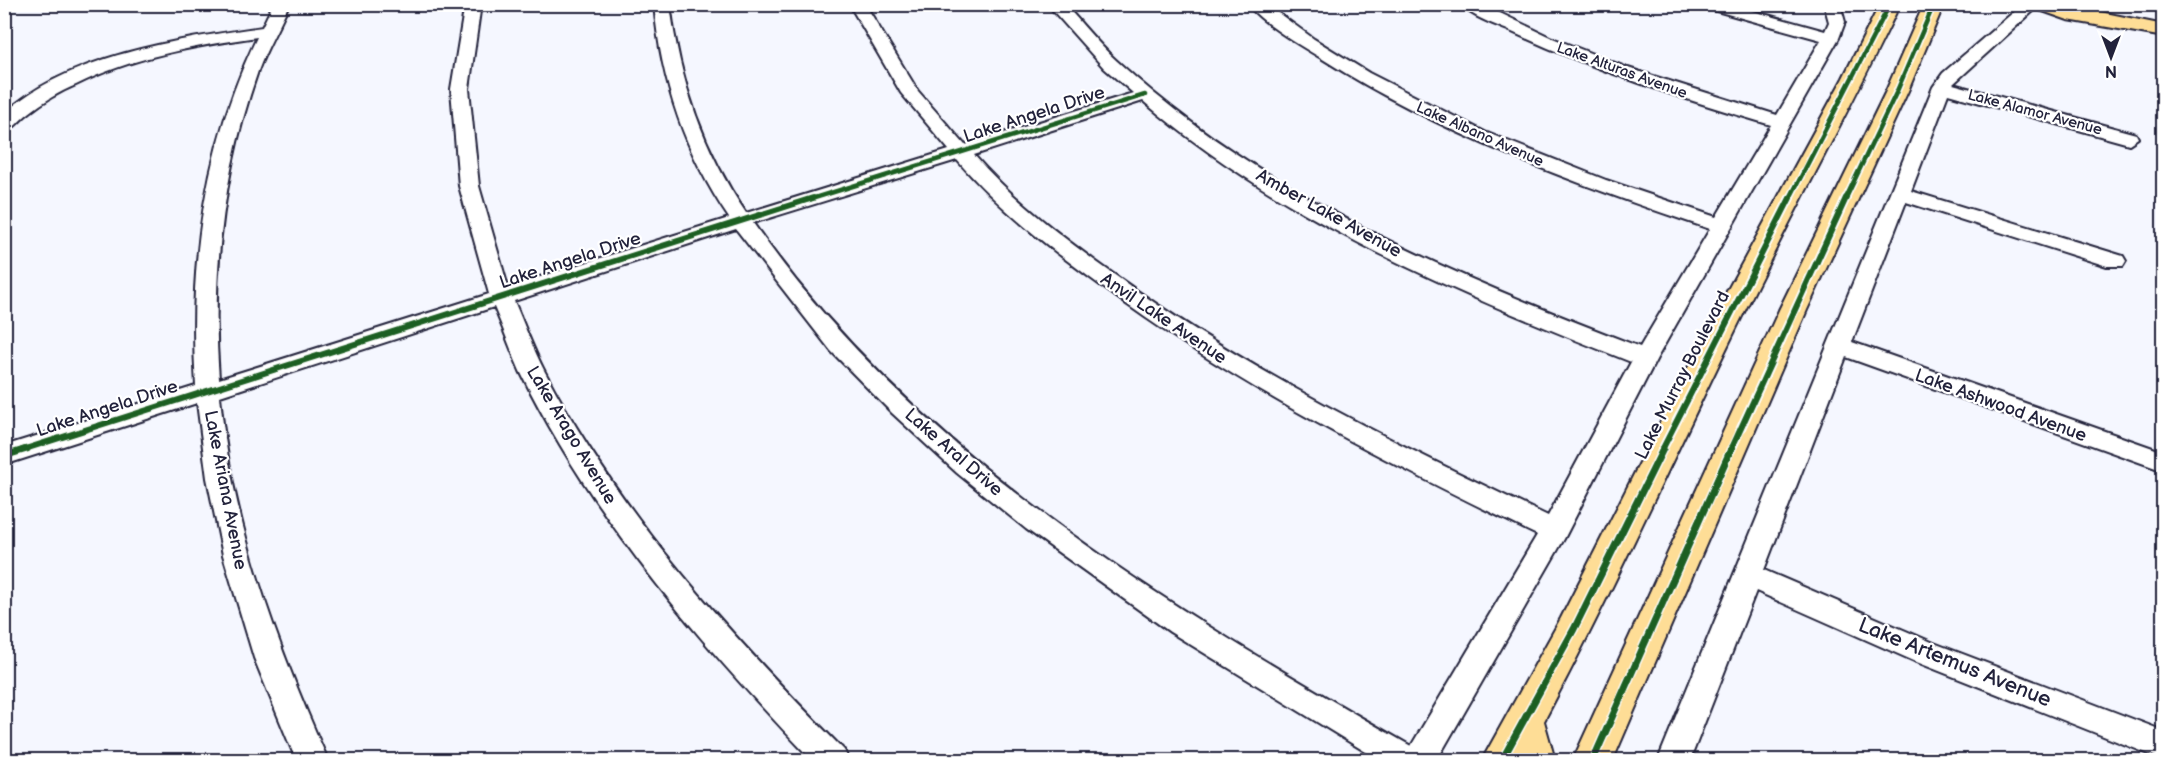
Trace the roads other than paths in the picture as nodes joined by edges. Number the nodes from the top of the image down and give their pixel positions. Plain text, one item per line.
1 (281, 4) edge
2 (473, 4) edge
3 (662, 4) edge
4 (857, 4) edge
5 (1055, 4) edge
6 (1255, 4) edge
7 (1468, 4) edge
8 (1708, 4) edge
9 (1832, 4) edge
10 (1890, 4) edge
11 (1934, 4) edge
12 (2033, 4) edge
13 (2041, 4) edge
14 (2085, 4) edge
15 (2163, 17) edge
16 (267, 31) junction
17 (2163, 31) edge
18 (1831, 38) junction
19 (1942, 87) junction
20 (1145, 94) junction
21 (1782, 122) junction
22 (4, 127) edge
23 (2129, 138) dead end
24 (960, 153) junction
25 (1898, 193) junction
26 (741, 220) junction
27 (1722, 226) junction
28 (2115, 261) dead end
29 (500, 298) junction
30 (1840, 346) junction
31 (1645, 358) junction
32 (207, 391) junction
33 (4, 456) edge
34 (2163, 462) edge
35 (1554, 531) junction
36 (1748, 574) junction
37 (1524, 719) junction
38 (2163, 746) edge
39 (312, 760) edge
40 (833, 760) edge
41 (1407, 760) edge
42 (1420, 760) edge
43 (1502, 760) edge
44 (1535, 760) edge
45 (1593, 760) edge
46 (1674, 760) edge

1 - 16 street, Lake Ariana Avenue
2 - 29 street, Lake Arago Avenue
3 - 26 street, Lake Aral Drive
4 - 24 street, Anvil Lake Avenue
5 - 20 street, Amber Lake Avenue
6 - 27 street, Lake Albano Avenue
7 - 21 street, Lake Alturas Avenue
8 - 18 street
9 - 18 street, Lake Murray Boulevard
10 - 37 main road, Lake Murray Boulevard
11 - 45 main road
12 - 19 street
13 - 17 main road
14 - 15 main road
16 - 22 street
16 - 32 street, Lake Ariana Avenue
18 - 21 street, Lake Murray Boulevard
19 - 23 street, Lake Alamor Avenue
19 - 25 street
20 - 24 street, Lake Angela Drive
20 - 31 street, Amber Lake Avenue
21 - 27 street, Lake Murray Boulevard
24 - 26 street, Lake Angela Drive
24 - 35 street, Anvil Lake Avenue
25 - 28 street
25 - 30 street
26 - 29 street, Lake Angela Drive
26 - 41 street, Lake Aral Drive
27 - 31 street, Lake Murray Boulevard
29 - 32 street, Lake Angela Drive
29 - 40 street, Lake Arago Avenue
30 - 34 street, Lake Ashwood Avenue
30 - 36 street
31 - 35 street, Lake Murray Boulevard
32 - 33 street, Lake Angela Drive
32 - 39 street, Lake Ariana Avenue
35 - 42 street, Lake Murray Boulevard
36 - 38 street, Lake Artemus Avenue
36 - 46 street
37 - 43 main road, Lake Murray Boulevard
37 - 44 main road

